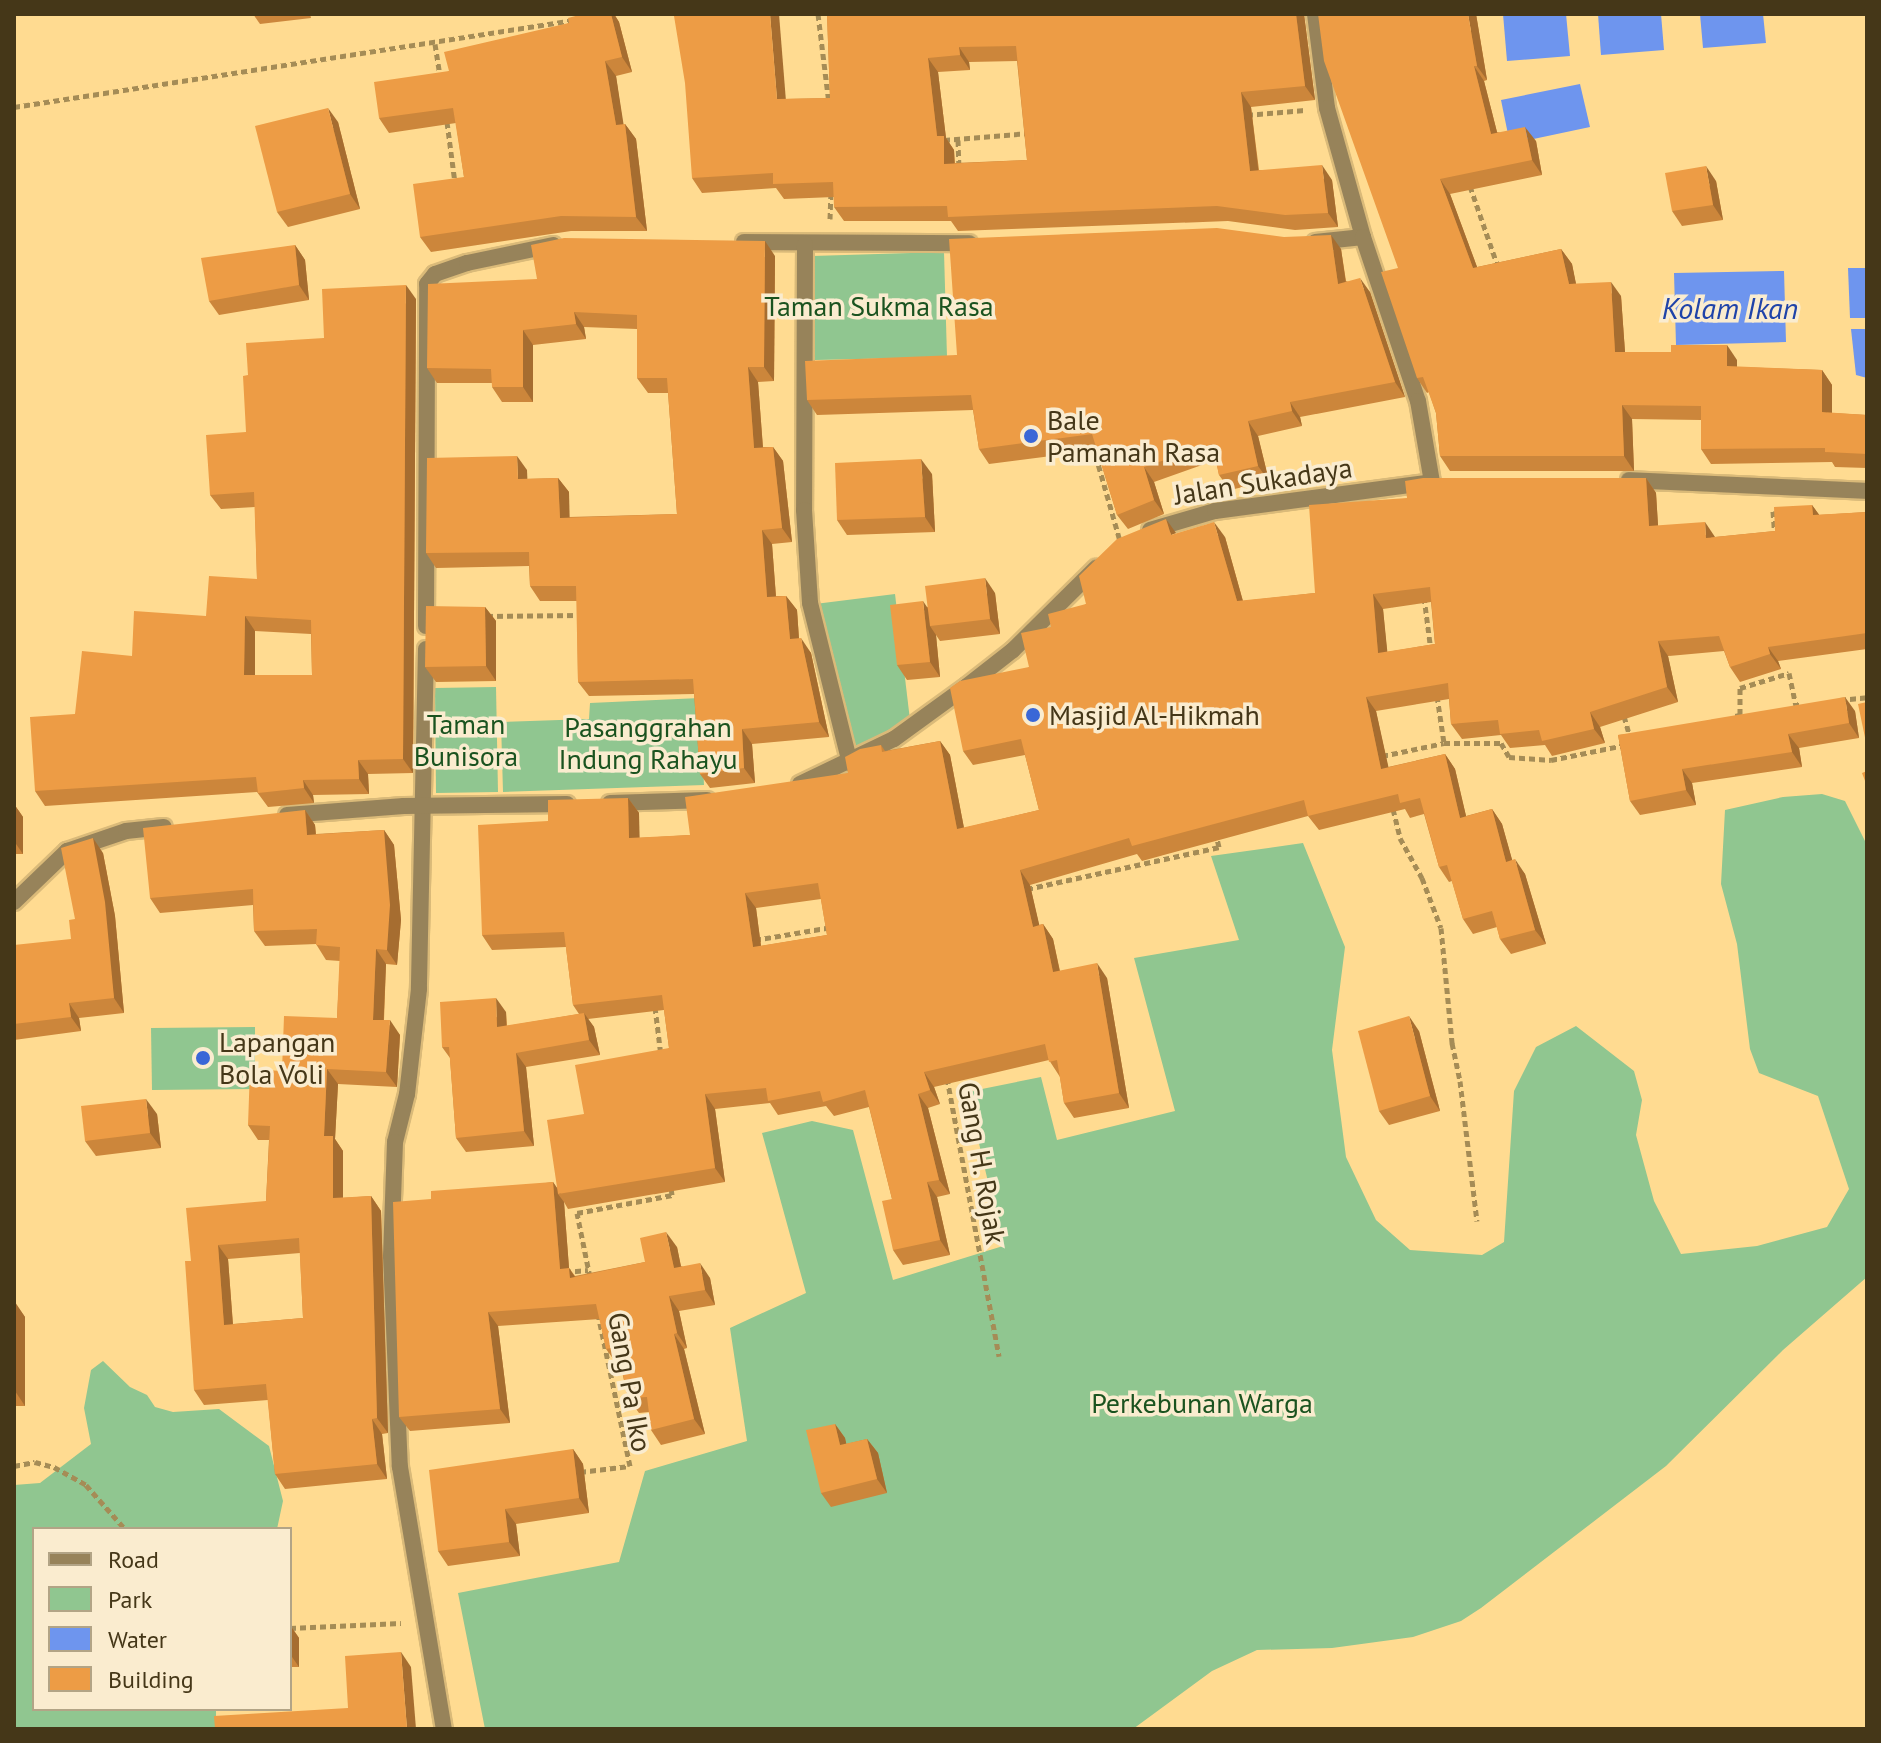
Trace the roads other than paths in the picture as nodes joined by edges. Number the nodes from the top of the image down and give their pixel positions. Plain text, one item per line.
1 (1315, 14) edge
2 (1363, 237) junction
3 (1295, 241) edge
4 (573, 242) edge
5 (732, 242) edge
6 (988, 242) edge
7 (805, 244) junction
8 (1618, 480) edge
9 (1867, 491) edge
10 (1136, 536) edge
11 (1118, 556) edge
12 (850, 763) junction
13 (782, 790) edge
14 (724, 799) edge
15 (424, 806) junction
16 (274, 816) edge
17 (188, 824) edge
18 (14, 902) edge
19 (444, 1729) edge

1 - 2 street
2 - 3 street
2 - 10 street, Jalan Sukadaya
4 - 15 street
5 - 7 street
6 - 7 street
7 - 12 street
8 - 9 street
11 - 12 street
12 - 13 street
14 - 15 street
15 - 16 street
15 - 19 street
17 - 18 street

